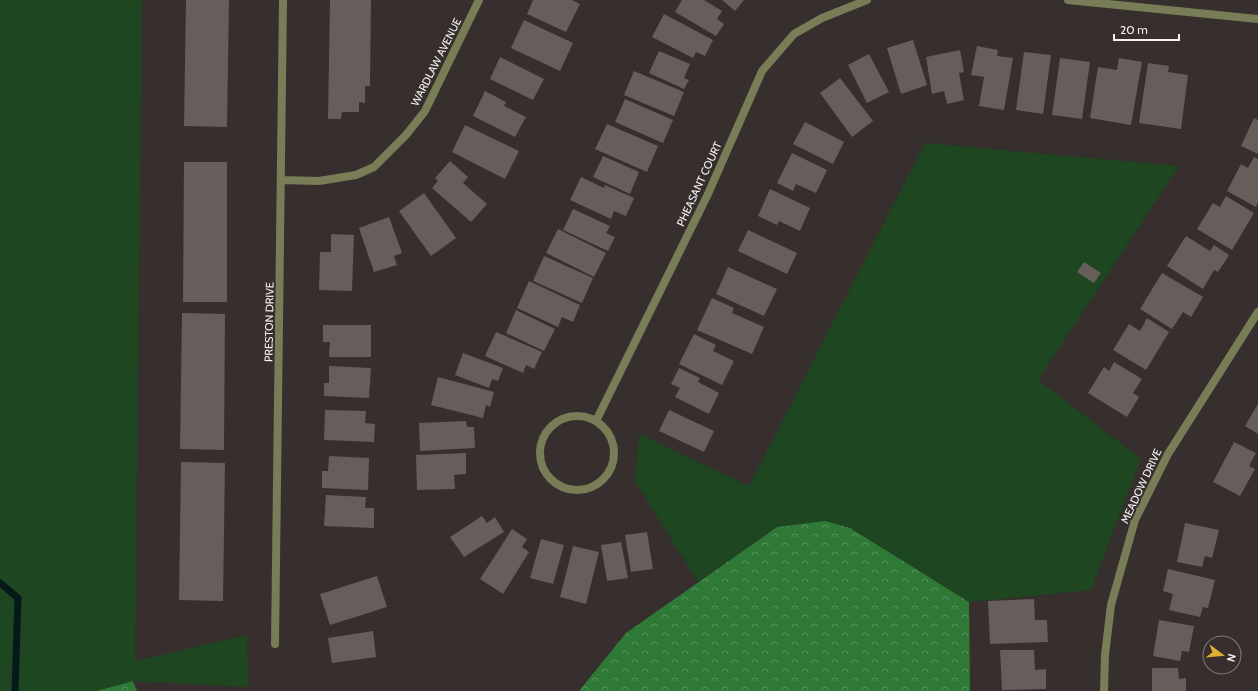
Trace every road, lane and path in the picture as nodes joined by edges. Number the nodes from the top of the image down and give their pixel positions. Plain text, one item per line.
1 (283, 0) edge
2 (479, 0) edge
3 (866, 0) edge
4 (1068, 0) edge
5 (1258, 19) edge
6 (282, 180) junction
7 (1258, 312) edge
8 (596, 421) junction
9 (275, 644) dead end
10 (1104, 691) edge

1 - 6 street, PRESTON DRIVE
2 - 6 street, WARDLAW AVENUE
3 - 8 street, PHEASANT COURT
4 - 5 street
6 - 9 street, PRESTON DRIVE
7 - 10 street, MEADOW DRIVE
8 - 8 street

